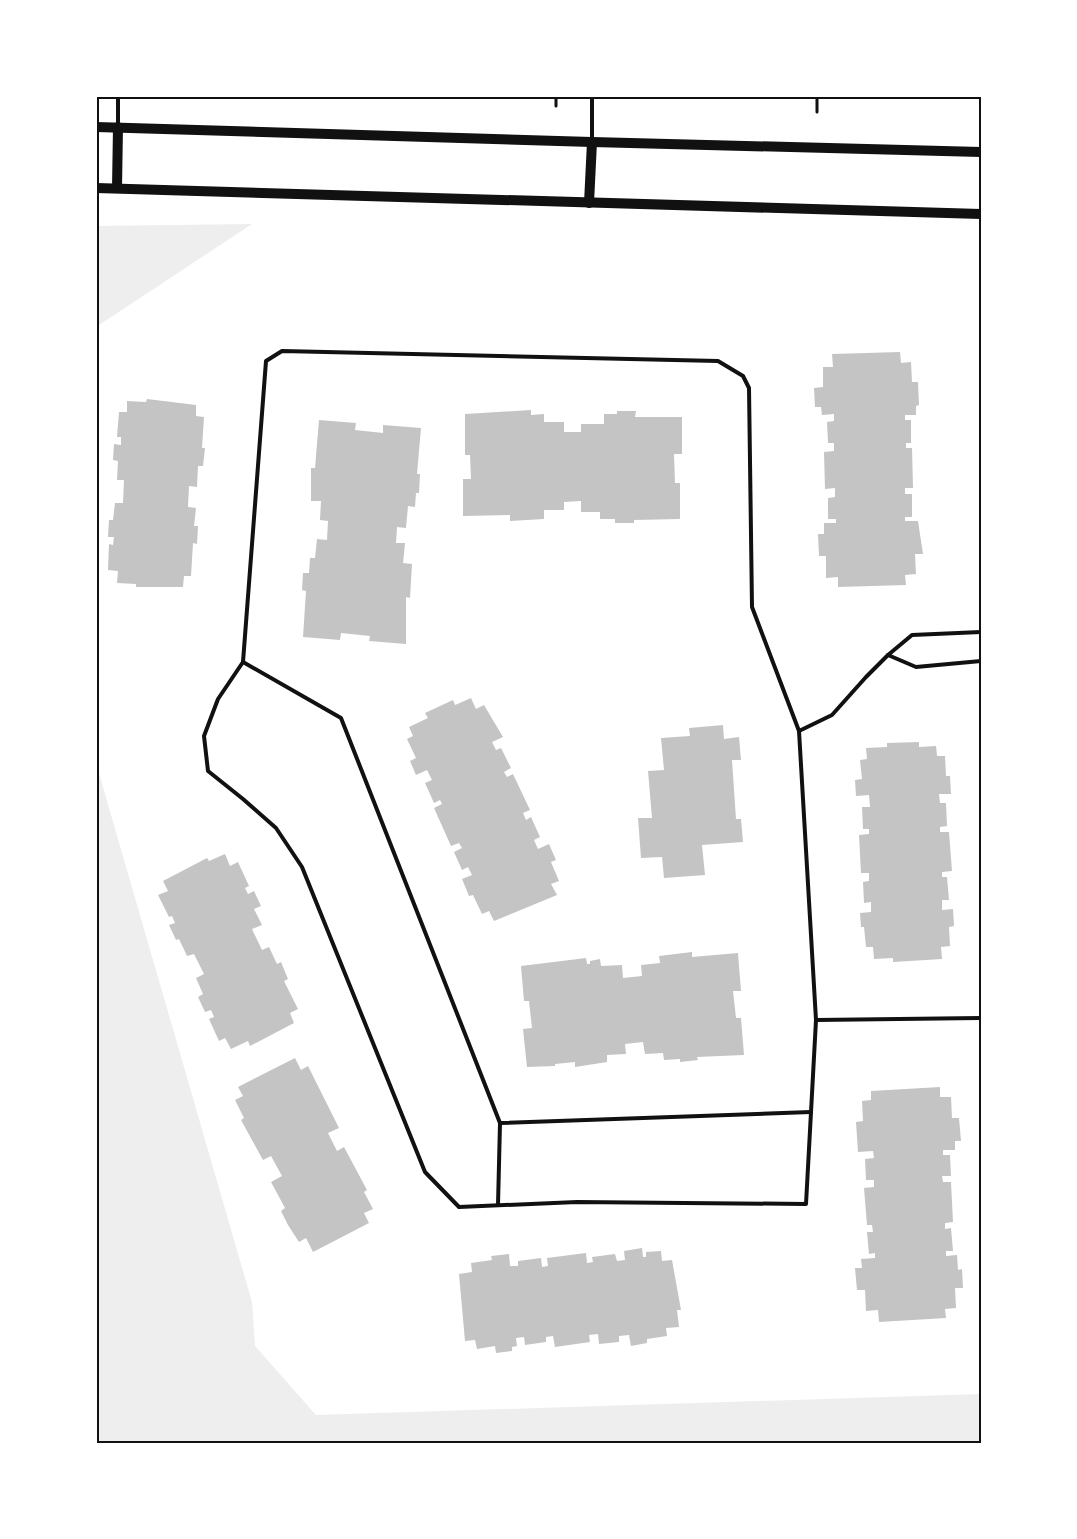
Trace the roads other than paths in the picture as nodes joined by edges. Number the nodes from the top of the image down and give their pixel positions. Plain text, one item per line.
1 (118, 96) edge
2 (592, 96) edge
3 (96, 127) edge
4 (118, 127) junction
5 (592, 142) junction
6 (981, 152) edge
7 (96, 188) edge
8 (118, 188) junction
9 (589, 202) junction
10 (981, 214) edge
11 (981, 632) edge
12 (888, 655) junction
13 (981, 661) edge
14 (243, 662) junction
15 (799, 731) junction
16 (981, 1018) edge
17 (816, 1020) junction
18 (811, 1112) junction
19 (500, 1123) junction
20 (498, 1205) junction

1 - 4 lane
2 - 5 lane
3 - 4 main road
4 - 5 main road
4 - 8 main road
5 - 6 main road
5 - 9 main road
7 - 8 main road
8 - 9 main road
9 - 10 main road
11 - 12 lane
12 - 13 lane
12 - 15 lane
14 - 15 lane
14 - 19 lane
14 - 20 lane
15 - 17 lane
16 - 17 lane
17 - 18 lane
18 - 19 lane
18 - 20 lane
19 - 20 lane

